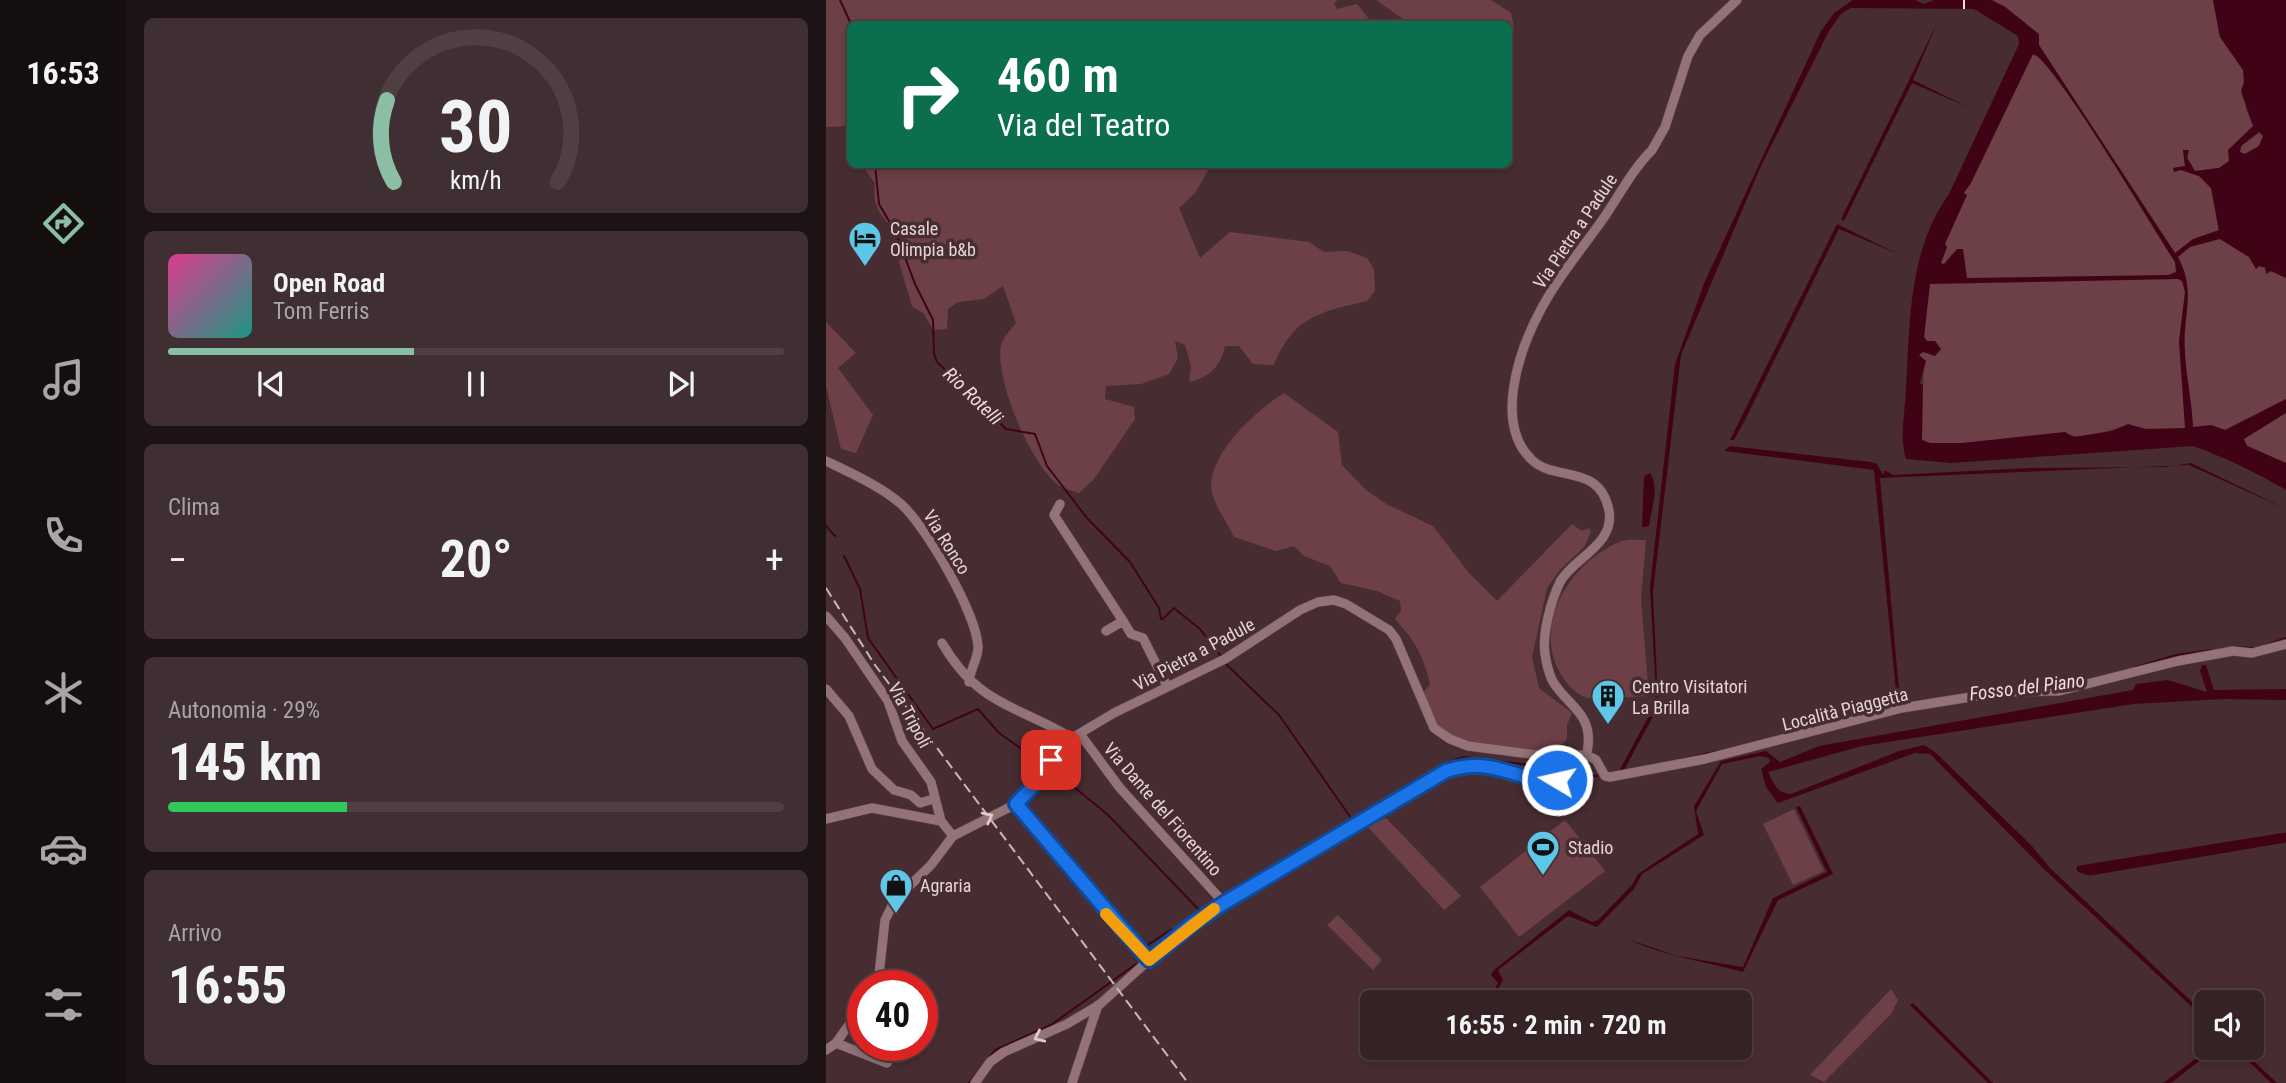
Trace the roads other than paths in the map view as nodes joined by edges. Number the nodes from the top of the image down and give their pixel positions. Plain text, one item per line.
1 (1737, 0) edge
2 (826, 461) edge
3 (1060, 504) dead end
4 (826, 616) edge
5 (1123, 621) junction
6 (1106, 631) dead end
7 (942, 643) dead end
8 (2286, 644) edge
9 (969, 682) junction
10 (1167, 686) junction
11 (826, 689) edge
12 (1076, 736) junction
13 (1587, 755) junction
14 (933, 799) junction
15 (920, 803) junction
16 (1016, 804) junction
17 (912, 813) junction
18 (826, 819) edge
19 (941, 821) junction
20 (953, 836) junction
21 (1224, 903) junction
22 (1149, 960) junction
23 (877, 970) edge
24 (1098, 1004) junction
25 (1077, 1017) junction
26 (847, 1028) edge
27 (1090, 1030) junction
28 (836, 1043) junction
29 (826, 1050) edge
30 (887, 1063) dead end
31 (975, 1083) edge
32 (1072, 1083) edge

1 - 13 street, Via Pietra a Padule
2 - 9 street, Via Ronco
3 - 5 street
4 - 14 street, Via Tripoli
5 - 6 street
5 - 10 street
7 - 9 street
8 - 13 street, Località Piaggetta
9 - 12 street
10 - 12 street, Via Pietra a Padule
10 - 13 street, Via Pietra a Padule
11 - 15 street
12 - 16 street, Via Pietra a Padule
12 - 21 street, Via Dante del Fiorentino
13 - 21 street
14 - 15 street
14 - 19 street, Via Tripoli
15 - 17 street
20 -> 16 street, Via Pietra a Padule
16 - 22 street
17 - 18 street
17 - 19 street
19 - 20 street, Via Tripoli
20 - 23 street, Via Pietra a Padule
21 - 22 street
22 - 24 street
24 - 25 street
24 - 27 street
25 - 27 street
25 -> 31 street
26 - 28 street
27 - 32 street
28 - 29 street
28 - 30 street

